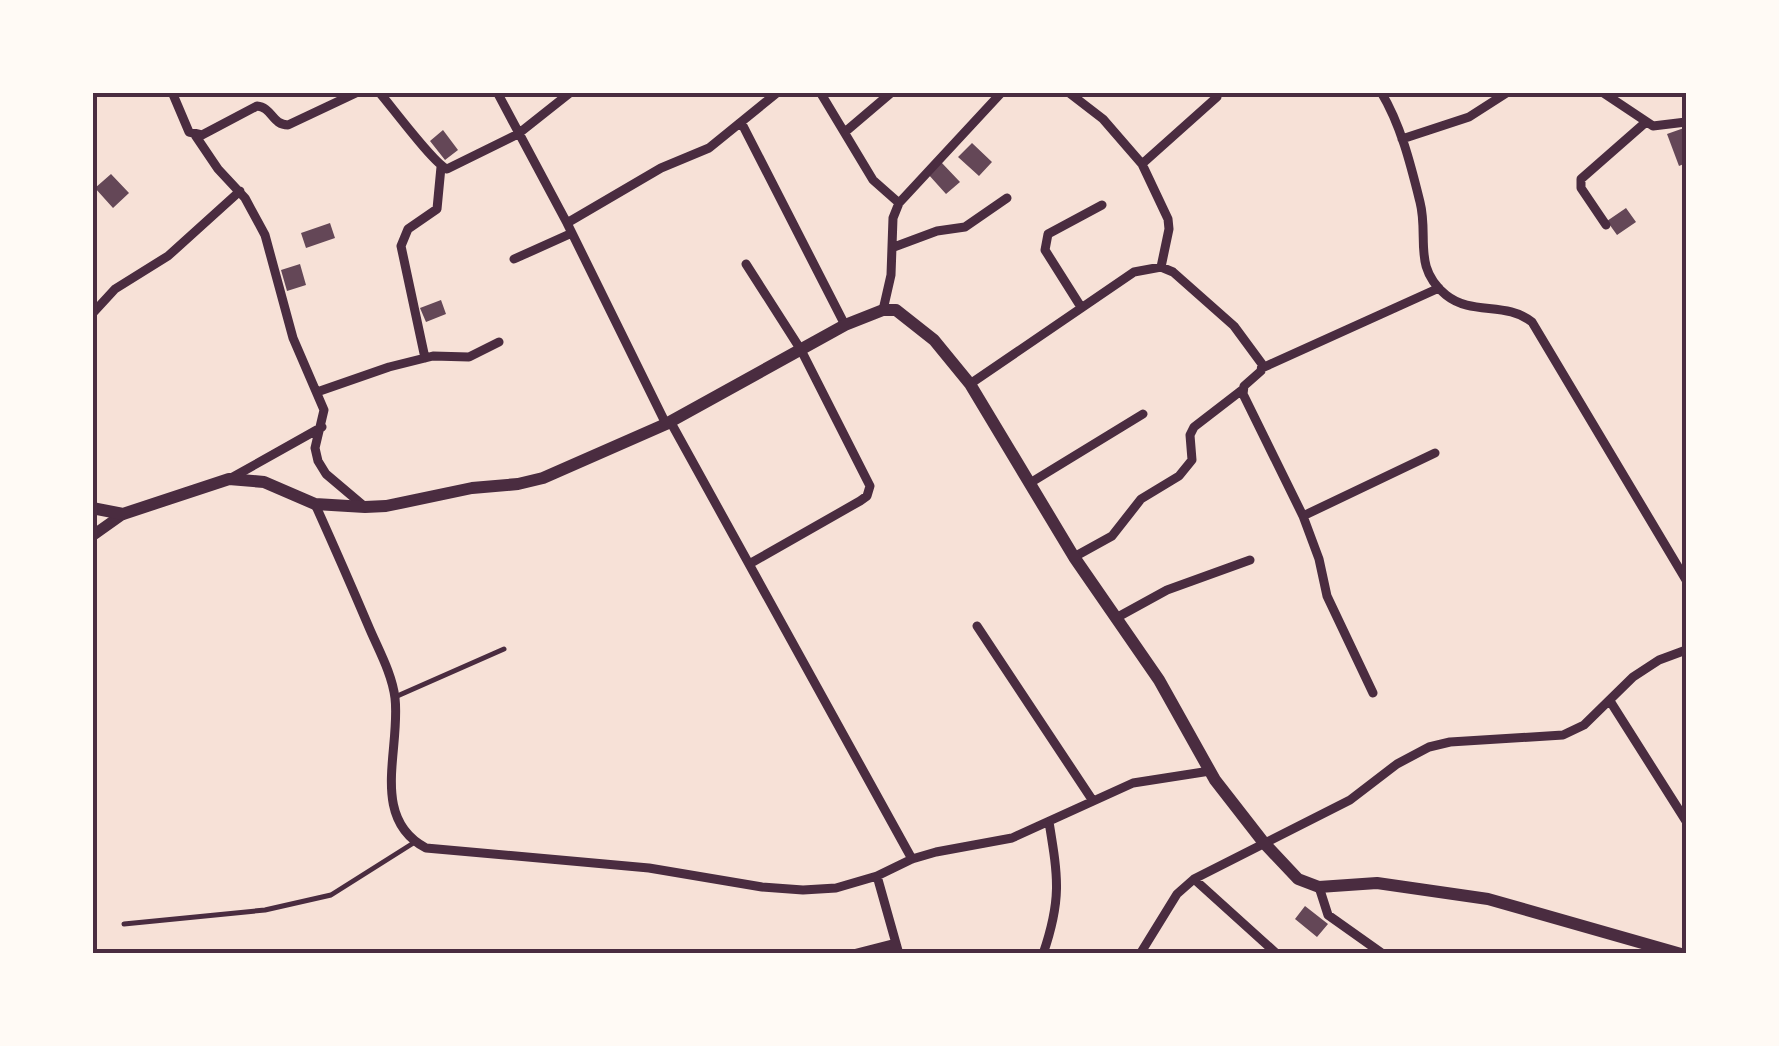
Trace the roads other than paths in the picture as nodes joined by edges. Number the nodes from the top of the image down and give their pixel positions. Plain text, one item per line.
1 (172, 92) edge
2 (358, 92) edge
3 (380, 92) edge
4 (497, 92) edge
5 (571, 92) edge
6 (778, 92) edge
7 (820, 92) edge
8 (892, 92) edge
9 (1002, 92) edge
10 (1068, 92) edge
11 (1382, 92) edge
12 (1508, 92) edge
13 (1602, 92) edge
14 (1216, 97) dead end
15 (740, 122) junction
16 (1646, 122) junction
17 (1686, 122) edge
18 (845, 132) junction
19 (518, 134) junction
20 (195, 135) junction
21 (1402, 139) junction
22 (1142, 164) junction
23 (441, 167) junction
24 (240, 191) junction
25 (1008, 198) dead end
26 (898, 203) junction
27 (1102, 205) dead end
28 (1606, 225) dead end
29 (569, 228) junction
30 (894, 247) junction
31 (514, 259) dead end
32 (746, 264) dead end
33 (1162, 267) junction
34 (1439, 288) junction
35 (1081, 307) junction
36 (883, 310) junction
37 (92, 314) edge
38 (845, 324) junction
39 (498, 342) dead end
40 (800, 350) junction
41 (425, 358) junction
42 (1262, 368) junction
43 (970, 384) junction
44 (1242, 390) junction
45 (318, 392) junction
46 (1143, 414) dead end
47 (668, 422) junction
48 (322, 427) junction
49 (1435, 453) dead end
50 (229, 480) junction
51 (1030, 483) junction
52 (315, 504) junction
53 (364, 507) junction
54 (92, 508) edge
55 (123, 514) junction
56 (1302, 516) junction
57 (92, 536) edge
58 (1074, 556) junction
59 (1250, 560) dead end
60 (751, 563) junction
61 (1686, 580) edge
62 (1116, 618) junction
63 (977, 626) dead end
64 (504, 649) dead end
65 (1686, 650) edge
66 (1373, 694) dead end
67 (395, 698) junction
68 (1610, 700) junction
69 (1210, 771) junction
70 (1093, 801) junction
71 (1686, 821) edge
72 (1048, 822) junction
73 (414, 842) junction
74 (1264, 843) junction
75 (912, 859) junction
76 (877, 876) junction
77 (1194, 878) junction
78 (1319, 887) junction
79 (124, 924) dead end
80 (898, 948) edge
81 (1655, 951) edge
82 (854, 954) edge
83 (1043, 954) edge
84 (1140, 954) edge
85 (1277, 954) edge
86 (1383, 954) edge
87 (1681, 954) edge

1 - 20 street
2 - 20 street
3 - 23 street
4 - 19 street
5 - 19 street
6 - 15 street
7 - 18 street
8 - 18 street
9 - 26 street
10 - 22 street
11 - 21 street
12 - 21 street
13 - 16 street
14 - 22 street
15 - 29 street
15 - 38 street
16 - 17 street
16 - 28 street
18 - 26 street
19 - 23 street
19 - 29 street
20 - 24 street
21 - 34 street
22 - 33 street
23 - 41 street
24 - 37 street
24 - 45 street
25 - 30 street
26 - 30 street
27 - 35 street
29 - 31 street
29 - 47 street
30 - 36 street
32 - 40 street
33 - 35 street
33 - 42 street
34 - 42 street
34 - 61 street
35 - 43 street
36 - 38 main road
36 - 43 main road
38 - 40 main road
39 - 41 street
40 - 47 main road
40 - 60 street
41 - 45 street
42 - 44 street
43 - 51 main road
44 - 56 street
44 - 58 street
45 - 48 street
46 - 51 street
47 - 53 main road
47 - 60 street
48 - 50 street
48 - 53 street
49 - 56 street
50 - 52 main road
50 - 55 main road
51 - 58 main road
52 - 53 main road
52 - 67 street
54 - 55 main road
55 - 57 street
56 - 66 street
58 - 62 main road
59 - 62 street
60 - 75 street
62 - 69 main road
63 - 70 street
64 - 67 lane
65 - 68 street
67 - 73 street
68 - 71 street
68 - 74 street
69 - 70 street
69 - 74 main road
70 - 72 street
72 - 75 street
72 - 83 street
73 - 76 street
73 - 79 lane
74 - 77 street
74 - 78 main road
75 - 76 street
76 - 80 street
77 - 84 street
77 - 85 street
78 - 81 main road
78 - 86 street
80 - 82 street
81 - 87 main road

